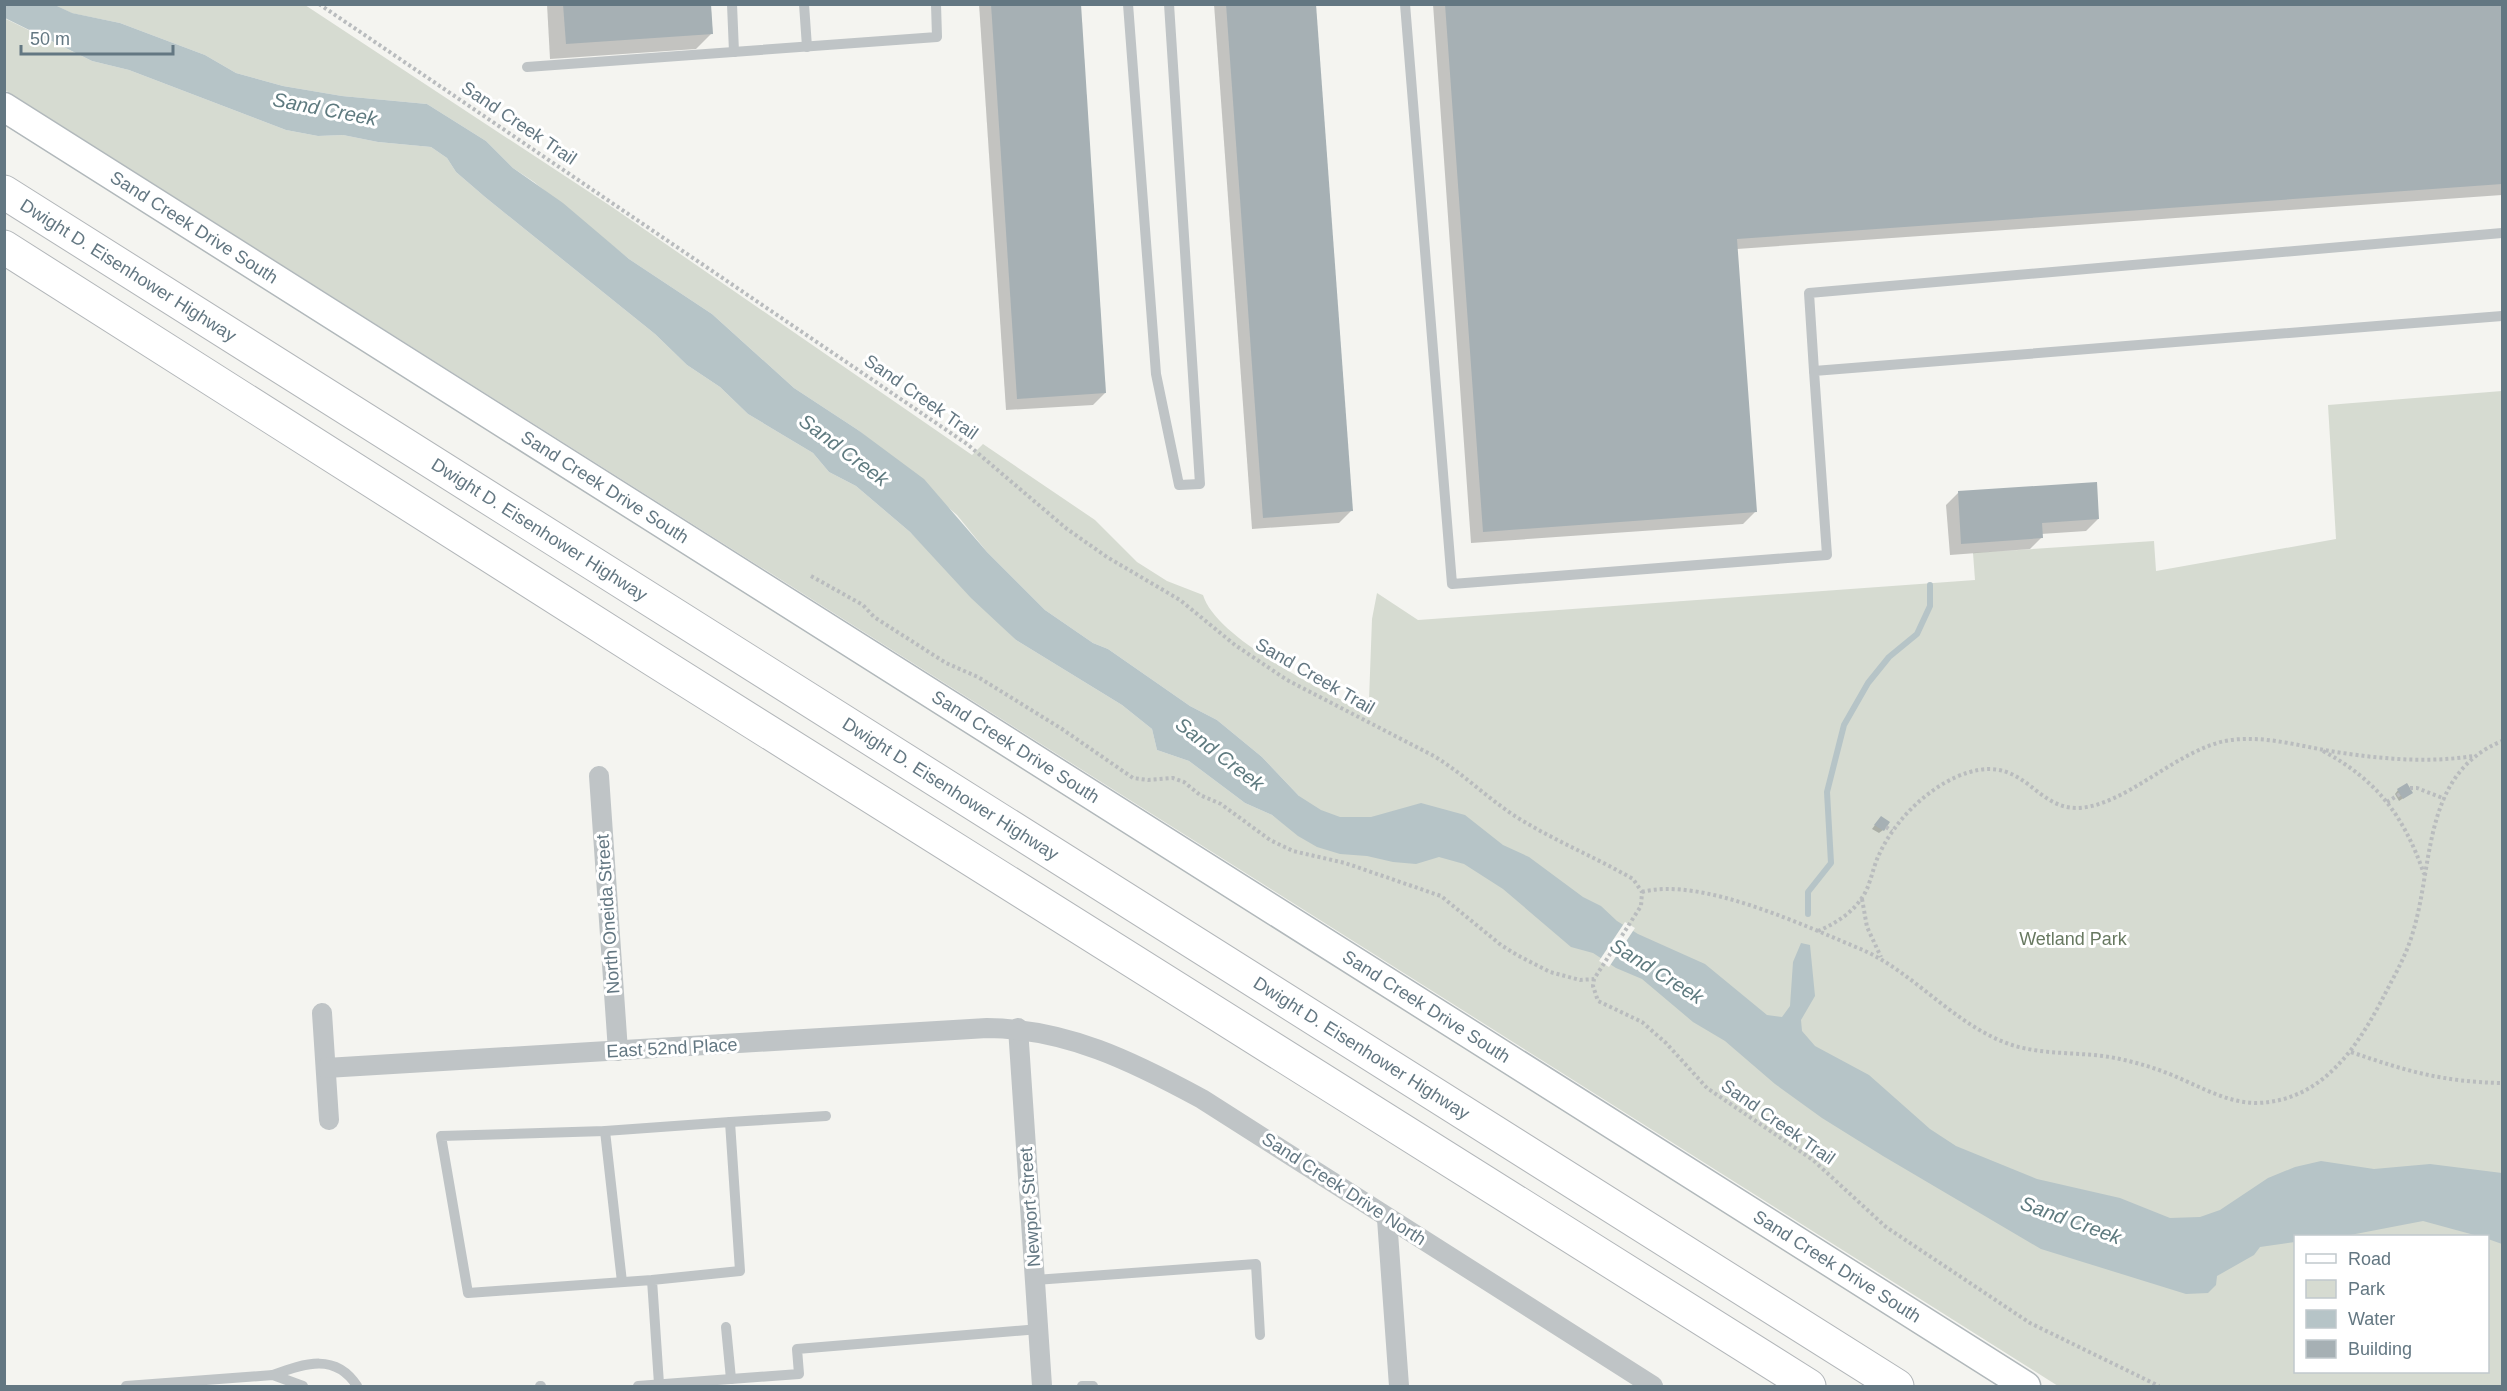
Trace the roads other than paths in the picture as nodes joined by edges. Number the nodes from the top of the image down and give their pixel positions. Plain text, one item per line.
1 (732, 4) edge
2 (804, 4) edge
3 (936, 4) edge
4 (1128, 4) edge
5 (1169, 4) edge
6 (1405, 4) edge
7 (807, 47) junction
8 (734, 52) junction
9 (527, 67) dead end
10 (4, 107) edge
11 (4, 192) edge
12 (2502, 233) edge
13 (4, 247) edge
14 (2502, 316) edge
15 (1814, 371) junction
16 (599, 776) dead end
17 (322, 1014) dead end
18 (1018, 1028) junction
19 (618, 1051) junction
20 (326, 1068) junction
21 (826, 1116) dead end
22 (329, 1120) dead end
23 (730, 1122) junction
24 (605, 1131) junction
25 (1388, 1219) junction
26 (652, 1280) junction
27 (1035, 1280) junction
28 (622, 1282) junction
29 (726, 1327) dead end
30 (1039, 1329) junction
31 (1260, 1335) dead end
32 (273, 1375) junction
33 (731, 1379) junction
34 (659, 1384) junction
35 (126, 1386) edge
36 (303, 1386) edge
37 (357, 1386) edge
38 (638, 1386) edge
39 (1042, 1386) edge
40 (1398, 1386) edge
41 (1653, 1386) edge
42 (1809, 1386) edge
43 (1898, 1386) edge
44 (2026, 1386) edge

1 - 8 lane
2 - 7 lane
3 - 7 lane
4 - 5 lane
6 - 15 lane
7 - 8 lane
8 - 9 lane
10 - 44 main road, Sand Creek Drive South
11 - 43 highway, Dwight D. Eisenhower Highway
12 - 15 lane
13 - 42 highway
14 - 15 lane
16 - 19 street, North Oneida Street
17 - 20 street
18 - 19 street, East 52nd Place
18 - 25 street, Sand Creek Drive North
18 - 27 street, Newport Street
19 - 20 street, East 52nd Place
20 - 22 street
21 - 23 lane
23 - 24 lane
23 - 26 lane
24 - 28 lane
24 - 28 lane
25 - 40 street
25 - 41 street, Sand Creek Drive North
26 - 28 lane
26 - 34 lane
27 - 30 street, Newport Street
27 - 31 lane
29 - 33 lane
30 - 33 lane
30 - 39 street, Newport Street
32 - 35 lane
32 - 36 lane
32 - 37 lane
33 - 34 lane
34 - 38 lane

